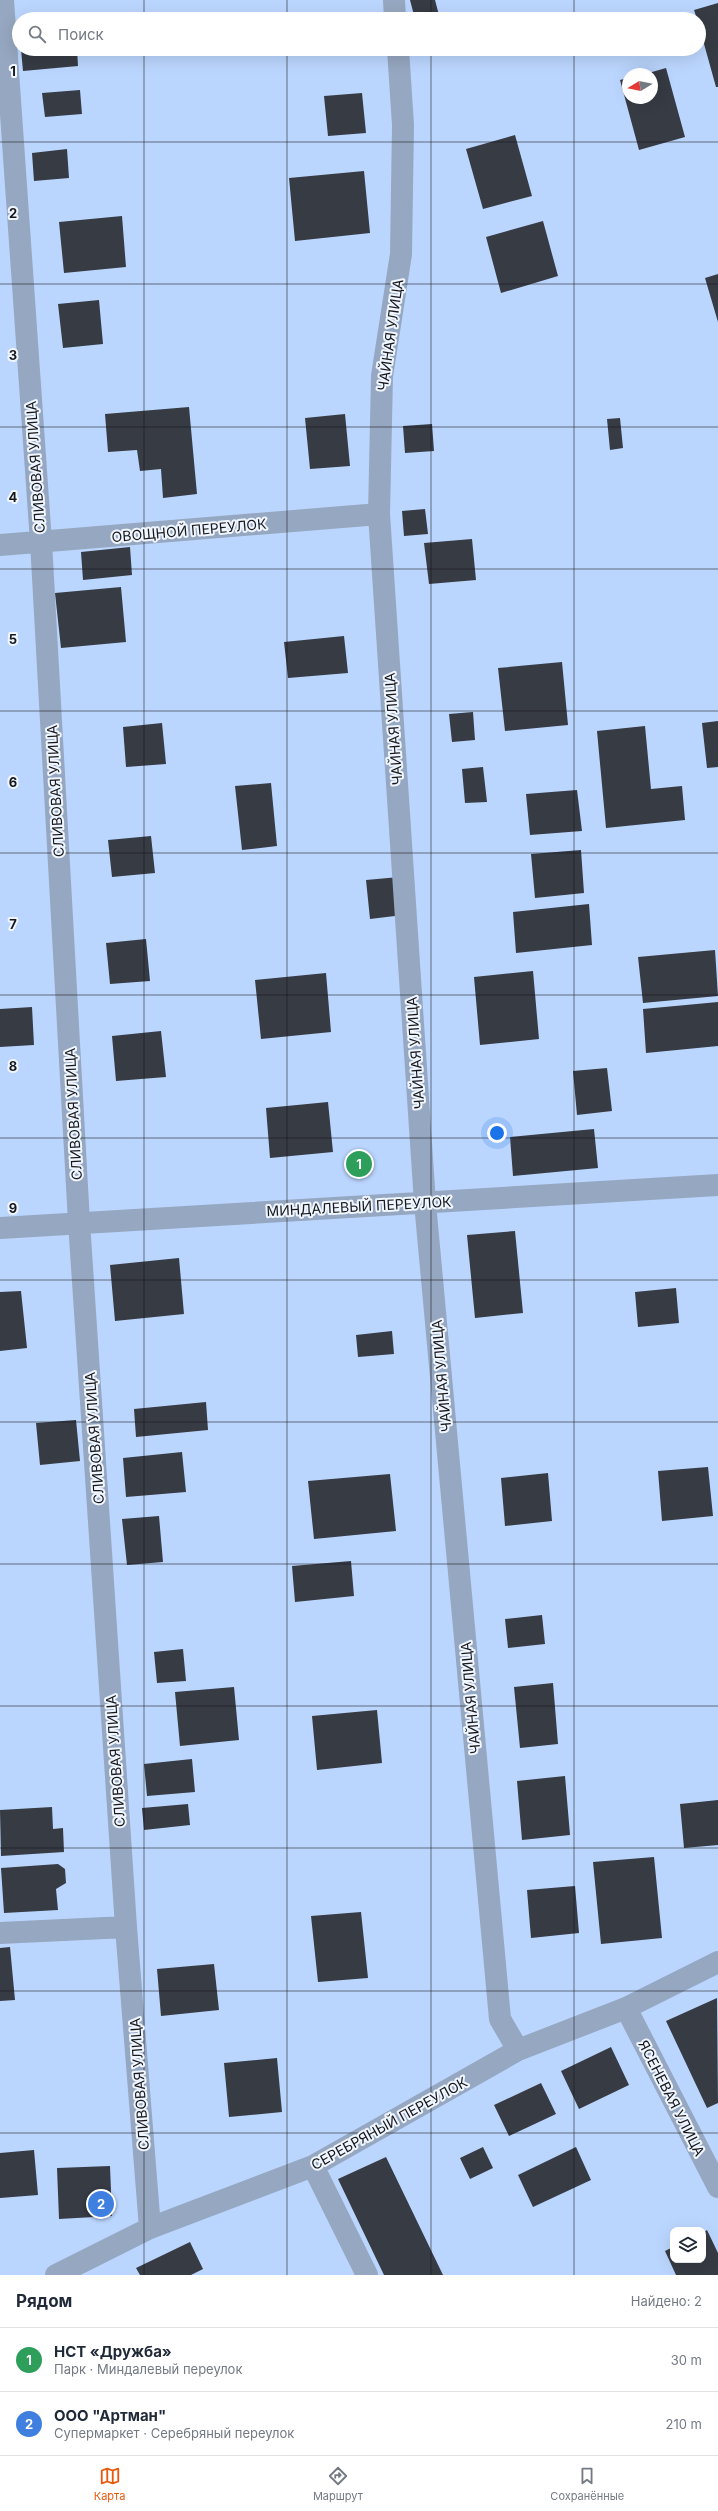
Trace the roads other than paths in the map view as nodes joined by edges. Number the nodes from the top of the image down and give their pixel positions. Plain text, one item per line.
1 (3, 0) edge
2 (394, 0) edge
3 (395, 12) edge
4 (398, 56) edge
5 (379, 514) junction
6 (41, 542) junction
7 (0, 545) edge
8 (718, 1185) edge
9 (425, 1203) junction
10 (79, 1222) junction
11 (0, 1228) edge
12 (126, 1928) junction
13 (0, 1933) edge
14 (718, 1962) edge
15 (626, 2008) junction
16 (518, 2050) junction
17 (313, 2166) junction
18 (718, 2187) edge
19 (150, 2228) junction
20 (56, 2275) edge
21 (367, 2275) edge

1 - 6 street, СЛИВОВАЯ УЛИЦА
2 - 3 street
4 - 5 street, ЧАЙНАЯ УЛИЦА
5 - 6 street, ОВОЩНОЙ ПЕРЕУЛОК
5 - 9 street, ЧАЙНАЯ УЛИЦА
6 - 7 street, ОВОЩНОЙ ПЕРЕУЛОК
6 - 10 street, СЛИВОВАЯ УЛИЦА
8 - 9 street, МИНДАЛЕВЫЙ ПЕРЕУЛОК
9 - 10 street, МИНДАЛЕВЫЙ ПЕРЕУЛОК
9 - 16 street, ЧАЙНАЯ УЛИЦА
10 - 11 street, МИНДАЛЕВЫЙ ПЕРЕУЛОК
10 - 12 street, СЛИВОВАЯ УЛИЦА
12 - 13 street
12 - 19 street, СЛИВОВАЯ УЛИЦА
14 - 15 street, СЕРЕБРЯНЫЙ ПЕРЕУЛОК
15 - 16 street, СЕРЕБРЯНЫЙ ПЕРЕУЛОК
15 - 18 street, ЯСЕНЕВАЯ УЛИЦА
16 - 17 street, СЕРЕБРЯНЫЙ ПЕРЕУЛОК
17 - 19 street, СЕРЕБРЯНЫЙ ПЕРЕУЛОК
17 - 21 street
19 - 20 street, СЕРЕБРЯНЫЙ ПЕРЕУЛОК

